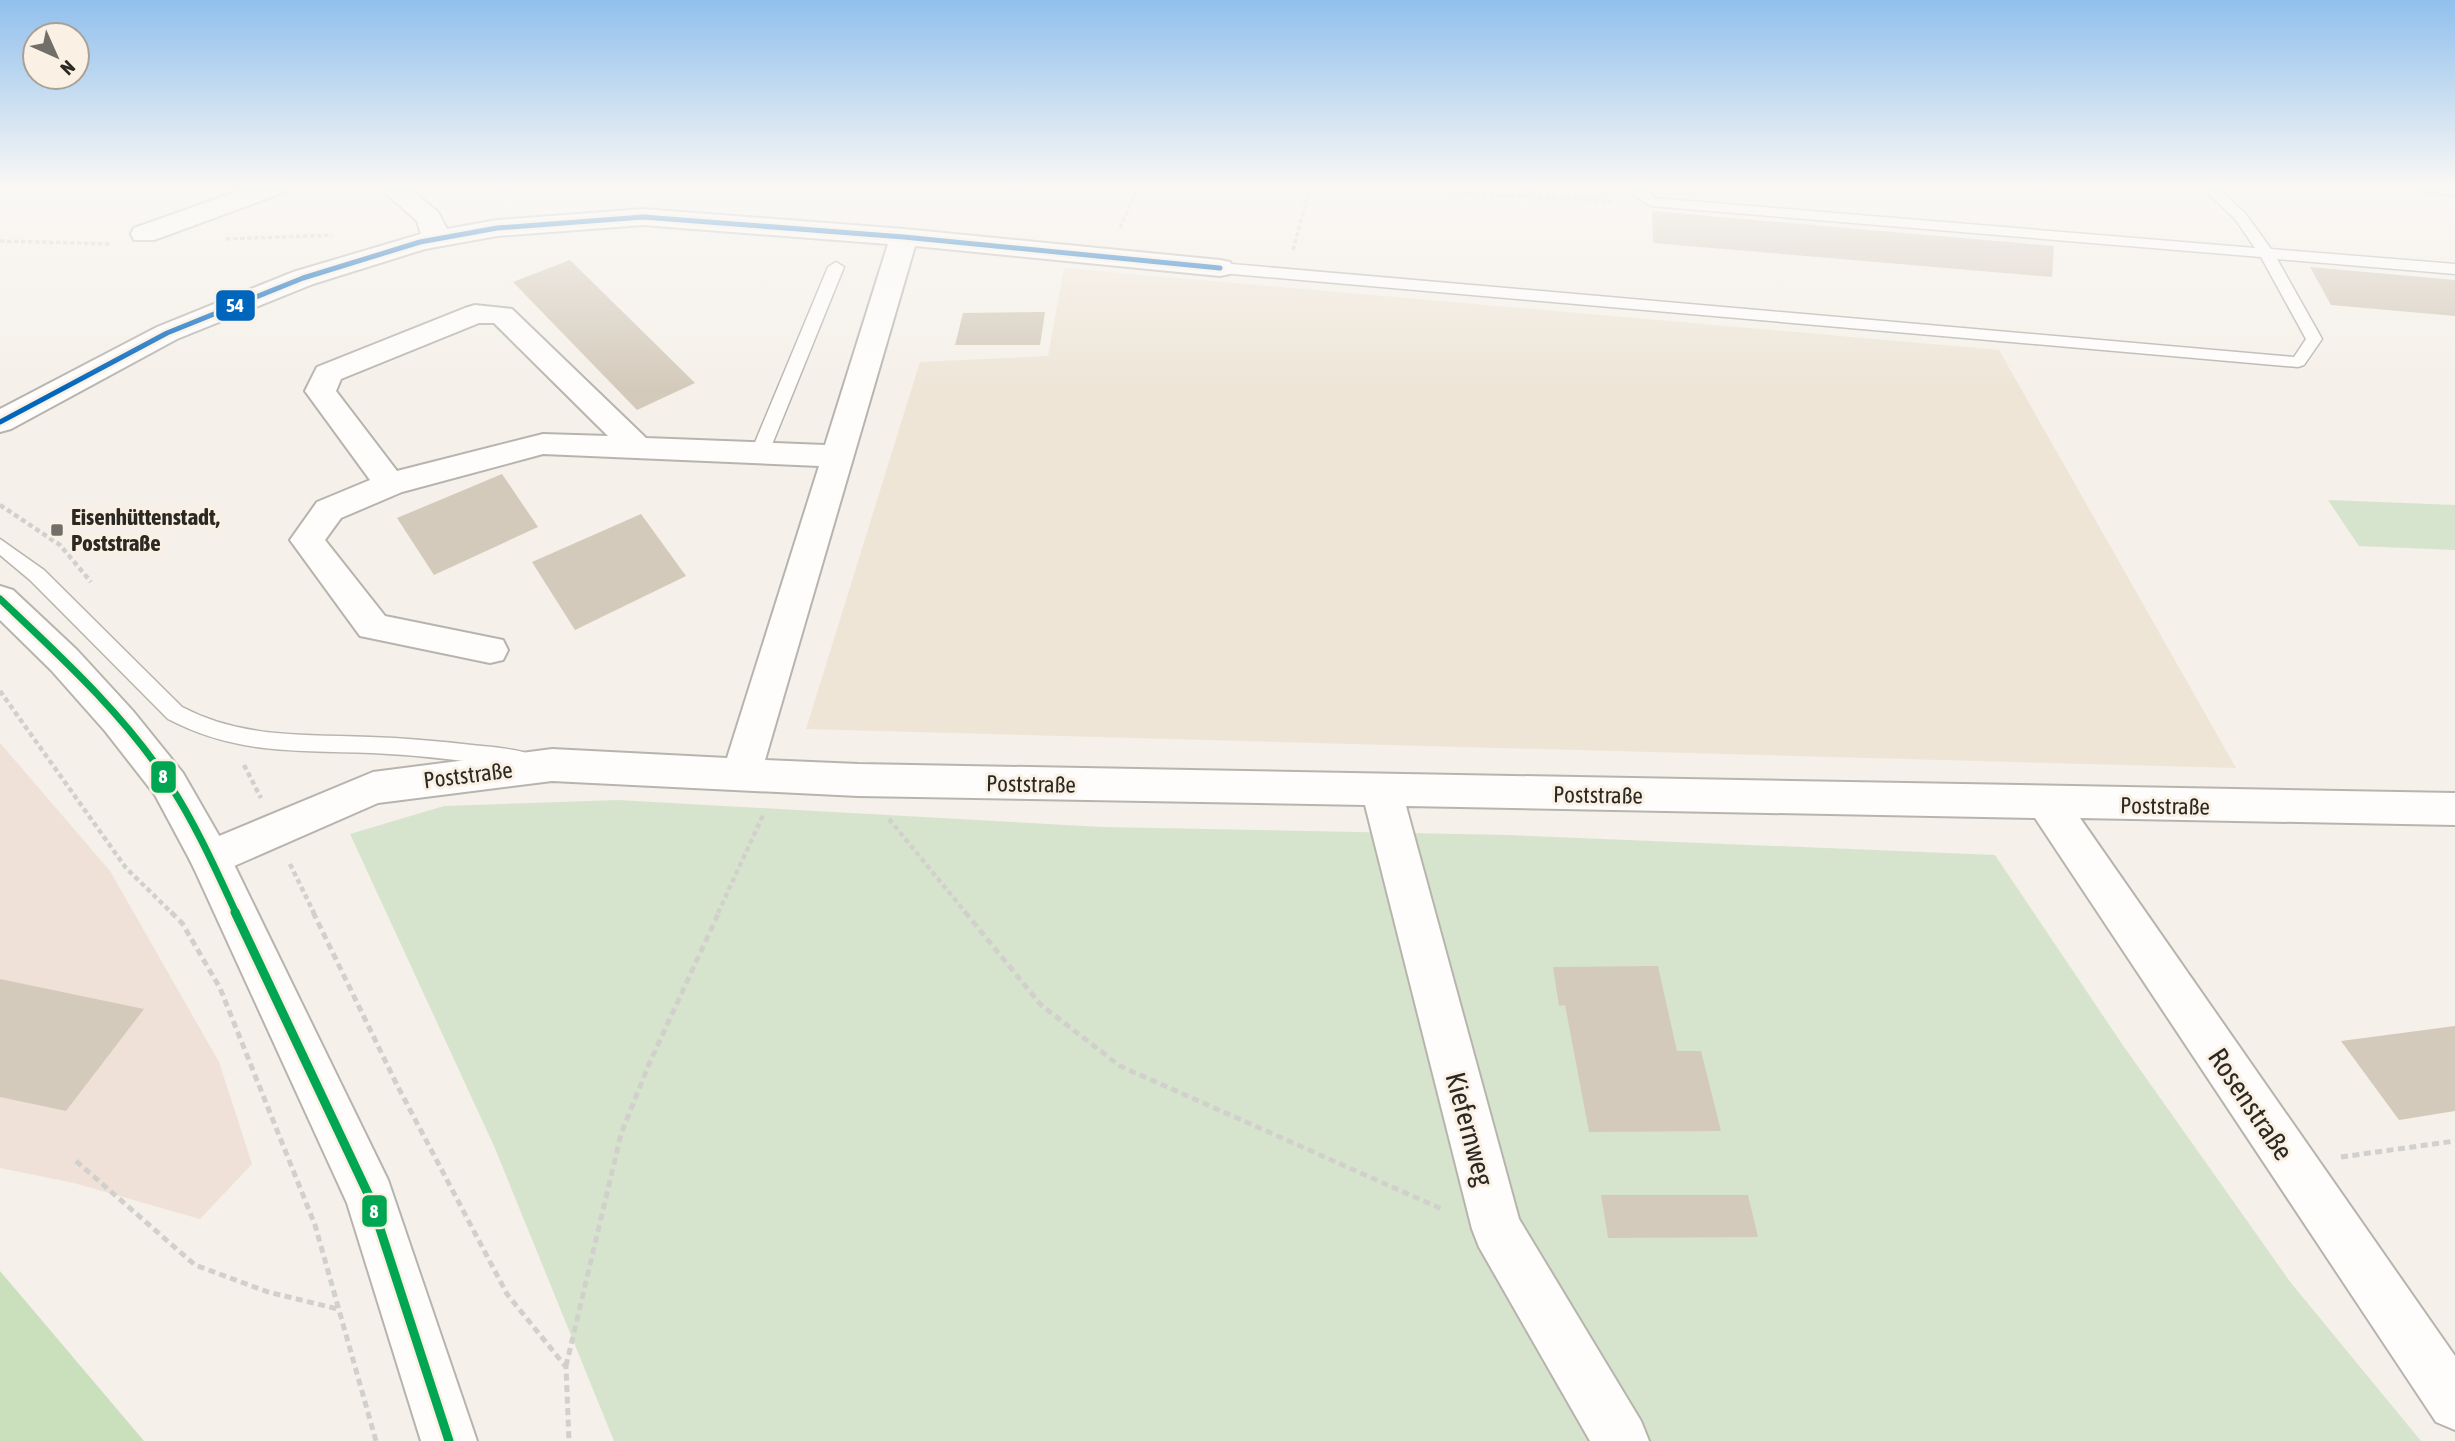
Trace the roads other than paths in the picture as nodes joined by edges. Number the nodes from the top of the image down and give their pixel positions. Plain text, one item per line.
1 (385, 254) edge
2 (899, 254) edge
3 (1063, 254) edge
4 (2264, 254) edge
5 (2288, 254) edge
6 (836, 267) dead end
7 (1220, 268) joint
8 (2455, 269) edge
9 (0, 422) edge
10 (636, 446) junction
11 (760, 452) junction
12 (838, 456) junction
13 (390, 484) junction
14 (0, 545) edge
15 (0, 599) edge
16 (490, 650) dead end
17 (552, 765) junction
18 (741, 775) junction
19 (1382, 791) junction
20 (2048, 804) junction
21 (2455, 809) edge
22 (210, 858) junction
23 (2455, 1403) edge
24 (449, 1441) edge
25 (1621, 1441) edge

1 - 9 street
2 - 12 street
3 - 7 street
4 - 7 lane
5 - 8 lane
6 - 11 lane
10 - 11 street
10 - 13 street
10 - 13 street
11 - 12 street
12 - 18 street
13 - 16 street
14 - 17 lane
15 - 22 street
17 - 18 street, Poststraße
17 - 22 street, Poststraße
18 - 19 street, Poststraße
19 - 20 street, Poststraße
19 - 25 street, Kiefernweg
20 - 21 street, Poststraße
20 - 23 street, Rosenstraße
22 - 24 street

